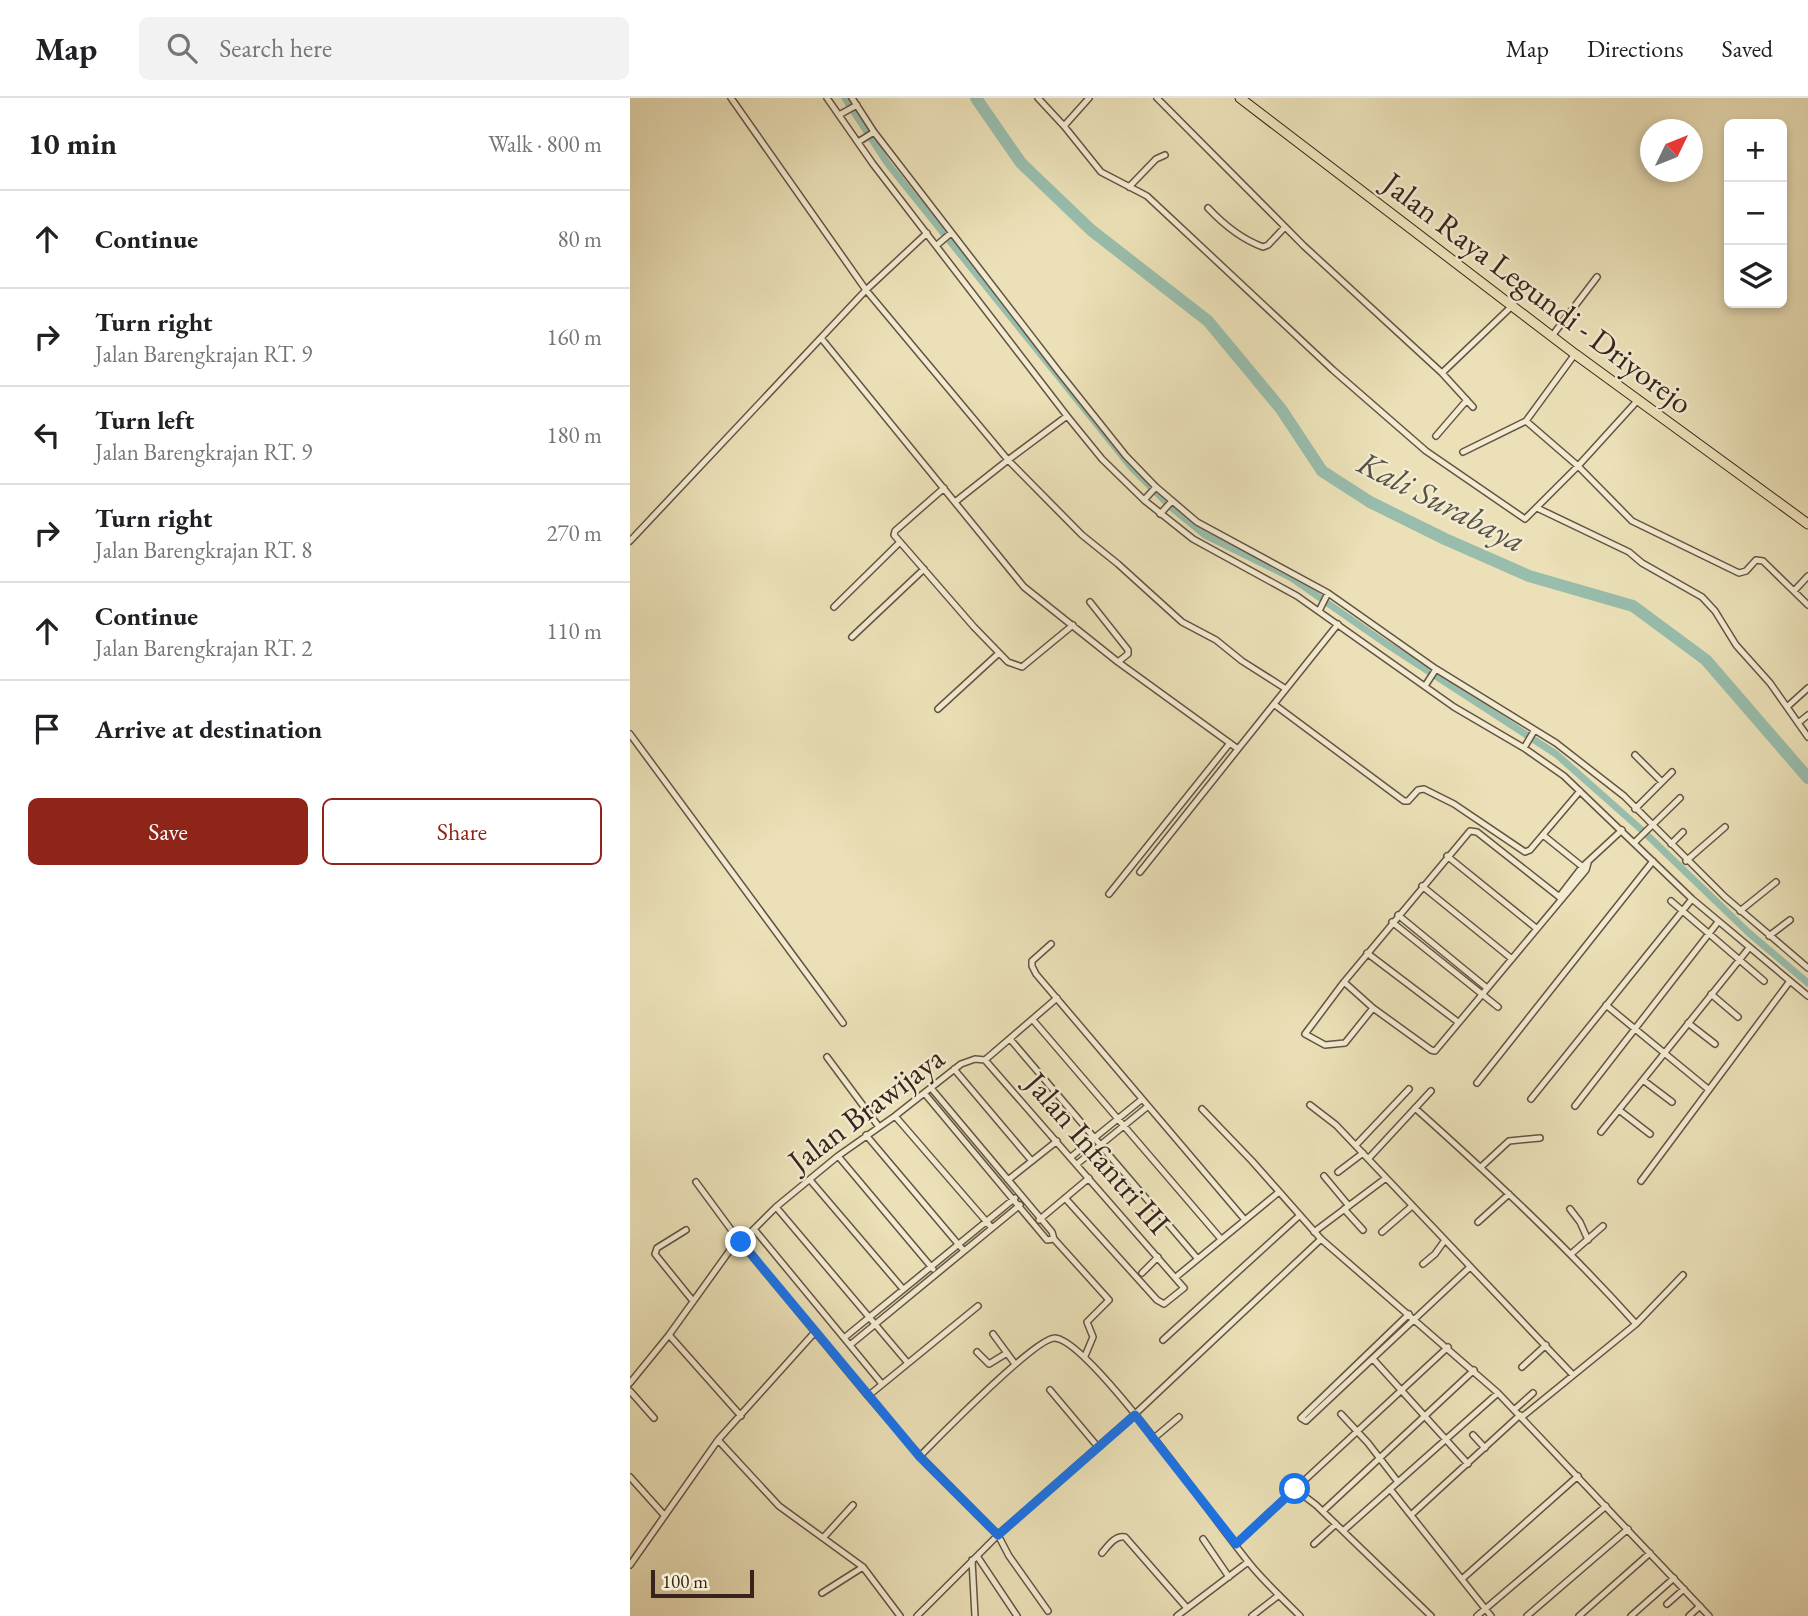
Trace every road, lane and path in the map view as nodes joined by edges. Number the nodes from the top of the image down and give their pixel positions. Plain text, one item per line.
1 (731, 98) edge
2 (827, 98) edge
3 (852, 98) edge
4 (1038, 98) edge
5 (1089, 98) edge
6 (1157, 98) edge
7 (1240, 98) edge
8 (856, 106) junction
9 (841, 114) junction
10 (1064, 126) junction
11 (873, 133) junction
12 (860, 141) junction
13 (1165, 155) dead end
14 (1129, 187) junction
15 (1208, 208) dead end
16 (1285, 227) junction
17 (927, 233) junction
18 (950, 234) junction
19 (939, 244) junction
20 (1597, 277) dead end
21 (866, 290) junction
22 (1512, 306) junction
23 (1552, 336) junction
24 (821, 338) junction
25 (1575, 354) junction
26 (1442, 373) junction
27 (1466, 400) junction
28 (1639, 400) junction
29 (1473, 407) dead end
30 (1067, 416) junction
31 (1526, 421) junction
32 (1436, 436) dead end
33 (1462, 452) dead end
34 (1008, 460) junction
35 (1578, 466) junction
36 (1155, 488) junction
37 (942, 490) junction
38 (1145, 499) junction
39 (954, 502) junction
40 (1171, 502) junction
41 (1537, 508) junction
42 (1162, 512) junction
43 (1808, 524) edge
44 (630, 541) edge
45 (900, 542) junction
46 (924, 569) junction
47 (1808, 576) edge
48 (1794, 591) junction
49 (1328, 595) junction
50 (1090, 602) dead end
51 (1808, 605) edge
52 (834, 607) dead end
53 (1321, 608) junction
54 (1338, 624) junction
55 (1071, 627) junction
56 (852, 637) dead end
57 (999, 653) junction
58 (1118, 662) junction
59 (1436, 670) junction
60 (1427, 683) junction
61 (1808, 688) edge
62 (1286, 689) junction
63 (1275, 705) junction
64 (1787, 707) junction
65 (938, 709) dead end
66 (1808, 715) edge
67 (1798, 723) junction
68 (1534, 732) junction
69 (630, 734) edge
70 (1808, 737) edge
71 (1230, 743) junction
72 (1525, 746) junction
73 (1238, 749) junction
74 (1635, 755) dead end
75 (1672, 772) dead end
76 (1662, 782) junction
77 (1580, 791) junction
78 (1680, 798) dead end
79 (1635, 809) junction
80 (1651, 826) junction
81 (1725, 827) dead end
82 (1622, 830) junction
83 (1683, 832) dead end
84 (1543, 835) junction
85 (1638, 843) junction
86 (1671, 844) junction
87 (1447, 856) junction
88 (1653, 861) junction
89 (1686, 861) junction
90 (1585, 867) junction
91 (1140, 872) dead end
92 (1776, 882) dead end
93 (1422, 886) junction
94 (1109, 894) dead end
95 (1560, 898) junction
96 (1692, 898) junction
97 (1671, 901) dead end
98 (1682, 911) junction
99 (1740, 911) junction
100 (1398, 915) junction
101 (1790, 920) dead end
102 (1392, 922) junction
103 (1718, 922) junction
104 (1536, 928) junction
105 (1709, 934) junction
106 (1769, 936) junction
107 (1051, 944) dead end
108 (1749, 948) junction
109 (1367, 953) junction
110 (1512, 959) junction
111 (1740, 959) junction
112 (1808, 968) edge
113 (1764, 981) dead end
114 (1790, 981) junction
115 (1344, 982) junction
116 (1487, 988) junction
117 (1482, 994) junction
118 (1711, 994) junction
119 (1808, 996) edge
120 (1057, 998) junction
121 (1606, 1006) junction
122 (1498, 1007) dead end
123 (1373, 1008) junction
124 (1738, 1017) dead end
125 (1033, 1020) junction
126 (1458, 1022) junction
127 (843, 1023) dead end
128 (1688, 1023) junction
129 (1635, 1029) junction
130 (1010, 1039) junction
131 (1715, 1044) dead end
132 (1664, 1052) junction
133 (827, 1058) dead end
134 (985, 1060) junction
135 (954, 1069) junction
136 (1643, 1080) junction
137 (1477, 1083) dead end
138 (932, 1088) junction
139 (1409, 1089) dead end
140 (1708, 1089) junction
141 (1431, 1091) dead end
142 (925, 1094) junction
143 (1531, 1099) dead end
144 (1142, 1100) junction
145 (1671, 1102) dead end
146 (1396, 1104) junction
147 (1310, 1105) dead end
148 (1147, 1107) junction
149 (1575, 1107) dead end
150 (1415, 1108) junction
151 (1202, 1109) dead end
152 (1619, 1110) junction
153 (895, 1116) junction
154 (1408, 1116) junction
155 (1118, 1119) junction
156 (1124, 1125) junction
157 (879, 1127) junction
158 (1601, 1132) dead end
159 (1650, 1134) dead end
160 (866, 1135) junction
161 (1540, 1138) dead end
162 (1094, 1139) junction
163 (1057, 1141) junction
164 (1100, 1145) junction
165 (1356, 1145) junction
166 (1363, 1153) junction
167 (838, 1156) junction
168 (1071, 1157) junction
169 (1368, 1158) junction
170 (1031, 1160) junction
171 (1077, 1164) junction
172 (1481, 1167) junction
173 (1338, 1172) dead end
174 (1324, 1176) dead end
175 (1089, 1178) junction
176 (1386, 1178) junction
177 (810, 1180) junction
178 (1008, 1180) junction
179 (1641, 1181) dead end
180 (696, 1182) dead end
181 (1279, 1192) junction
182 (1020, 1194) junction
183 (1509, 1194) junction
184 (1065, 1198) junction
185 (1013, 1199) junction
186 (1026, 1200) junction
187 (1019, 1206) junction
188 (1412, 1206) junction
189 (1346, 1207) junction
190 (776, 1208) junction
191 (1570, 1209) dead end
192 (1300, 1216) junction
193 (1041, 1218) junction
194 (1245, 1220) junction
195 (986, 1221) junction
196 (1478, 1222) dead end
197 (1034, 1224) junction
198 (1603, 1226) dead end
199 (992, 1228) junction
200 (754, 1229) junction
201 (685, 1230) dead end
202 (1363, 1230) dead end
203 (1314, 1232) junction
204 (1382, 1232) dead end
205 (1054, 1239) junction
206 (1221, 1239) junction
207 (1321, 1240) junction
208 (1445, 1240) junction
209 (1588, 1240) junction
210 (740, 1241) junction
211 (958, 1244) junction
212 (964, 1251) junction
213 (1571, 1254) junction
214 (1158, 1256) junction
215 (1197, 1258) junction
216 (1423, 1264) dead end
217 (931, 1267) junction
218 (1470, 1267) junction
219 (1142, 1273) dead end
220 (937, 1274) junction
221 (1683, 1275) dead end
222 (1176, 1277) junction
223 (903, 1289) junction
224 (909, 1296) junction
225 (693, 1301) junction
226 (978, 1306) dead end
227 (1409, 1314) junction
228 (869, 1317) junction
229 (1415, 1320) junction
230 (875, 1324) junction
231 (1636, 1324) junction
232 (815, 1332) junction
233 (993, 1334) dead end
234 (669, 1335) junction
235 (844, 1338) junction
236 (1163, 1340) dead end
237 (850, 1345) junction
238 (1546, 1345) junction
239 (1448, 1347) junction
240 (977, 1352) dead end
241 (1007, 1353) junction
242 (1085, 1356) junction
243 (1373, 1359) junction
244 (908, 1362) junction
245 (1015, 1364) junction
246 (1522, 1367) dead end
247 (1356, 1369) junction
248 (1474, 1370) junction
249 (1573, 1375) junction
250 (630, 1383) edge
251 (882, 1384) junction
252 (1050, 1390) dead end
253 (1401, 1390) junction
254 (630, 1391) edge
255 (1499, 1393) junction
256 (1533, 1393) dead end
257 (868, 1396) junction
258 (1514, 1410) junction
259 (1342, 1414) dead end
260 (1135, 1415) junction
261 (741, 1416) junction
262 (1425, 1416) junction
263 (1521, 1416) junction
264 (1179, 1417) dead end
265 (654, 1418) dead end
266 (1357, 1431) junction
267 (1473, 1435) dead end
268 (1153, 1439) junction
269 (718, 1440) junction
270 (1446, 1440) junction
271 (1098, 1447) junction
272 (1485, 1448) junction
273 (920, 1457) junction
274 (1380, 1458) junction
275 (1468, 1464) junction
276 (630, 1476) edge
277 (1578, 1476) junction
278 (1398, 1482) junction
279 (1295, 1489) junction
280 (1390, 1489) junction
281 (853, 1505) dead end
282 (1606, 1506) junction
283 (1323, 1511) junction
284 (664, 1515) junction
285 (1411, 1515) junction
286 (1336, 1524) junction
287 (1628, 1529) junction
288 (1343, 1531) junction
289 (998, 1535) junction
290 (823, 1538) junction
291 (1203, 1539) dead end
292 (1236, 1544) junction
293 (1314, 1544) dead end
294 (1102, 1553) dead end
295 (1650, 1553) junction
296 (974, 1558) junction
297 (1248, 1562) junction
298 (630, 1565) edge
299 (863, 1567) junction
300 (1229, 1577) junction
301 (1674, 1578) junction
302 (1462, 1579) junction
303 (1684, 1589) junction
304 (822, 1593) dead end
305 (1279, 1595) junction
306 (1667, 1604) dead end
307 (1700, 1606) junction
308 (1187, 1608) junction
309 (1485, 1608) junction
310 (1048, 1611) dead end
311 (900, 1616) edge
312 (917, 1616) edge
313 (975, 1616) edge
314 (1017, 1616) edge
315 (1177, 1616) edge
316 (1252, 1616) edge
317 (1300, 1616) edge
318 (1431, 1616) edge
319 (1477, 1616) edge
320 (1491, 1616) edge
321 (1527, 1616) edge
322 (1579, 1616) edge
323 (1631, 1616) edge
324 (1689, 1616) edge
325 (1709, 1616) edge

1 - 21 street
2 - 9 street
3 - 8 street
4 - 10 street
5 - 10 street
6 - 16 street
7 - 22 main road, Jalan Raya Legundi - Driyorejo
8 - 9 street
8 - 11 street
9 - 12 street
10 - 14 street
11 - 12 street
11 - 18 street
12 - 17 street
13 - 14 street
14 - 41 street
15 - 16 street
16 - 26 street
17 - 19 street
17 - 21 street
18 - 19 street
18 - 36 street
19 - 30 street
20 - 23 street
21 - 24 street
21 - 34 street
22 - 23 main road, Jalan Raya Legundi - Driyorejo
22 - 26 street
23 - 25 main road, Jalan Raya Legundi - Driyorejo
24 - 37 street
24 - 44 street
25 - 28 main road, Jalan Raya Legundi - Driyorejo
25 - 31 street
26 - 27 street
27 - 29 street
27 - 32 street
28 - 35 street
28 - 43 main road, Jalan Raya Legundi - Driyorejo
30 - 34 street
30 - 38 street
31 - 33 street
31 - 35 street
34 - 39 street
34 - 62 street
35 - 41 street
35 - 48 street
36 - 38 street
36 - 40 street
37 - 39 street
37 - 45 street
38 - 42 street
39 - 55 street
40 - 42 street
40 - 49 street
41 - 64 street
42 - 53 street
45 - 46 street
45 - 52 street
46 - 56 street
46 - 57 street
47 - 48 street
48 - 51 street
49 - 53 street
49 - 59 street
50 - 58 street
53 - 54 street
54 - 60 street
54 - 62 street
55 - 57 street
55 - 58 street
57 - 65 street
58 - 71 street
59 - 60 street
59 - 68 street
60 - 72 street
61 - 64 street
62 - 63 street
63 - 73 street
63 - 84 street
64 - 67 street
66 - 67 street
67 - 70 street
68 - 72 street
68 - 79 street
69 - 127 street
71 - 73 street
71 - 94 street
72 - 77 street
73 - 91 street
74 - 76 street
75 - 76 street
76 - 79 street
77 - 82 street
77 - 84 street
78 - 80 street
79 - 80 street
80 - 85 street
80 - 86 street
81 - 89 street
82 - 85 street
82 - 90 street
83 - 86 street
84 - 90 street
85 - 88 street
86 - 89 street
87 - 93 street
87 - 95 street
87 - 104 street
88 - 96 street
88 - 137 street
89 - 99 street
90 - 95 street
92 - 99 street
93 - 100 street
93 - 110 street
95 - 104 street
96 - 98 street
96 - 103 street
97 - 98 street
98 - 105 street
98 - 121 street
99 - 106 street
100 - 102 street
100 - 116 street
101 - 106 street
102 - 109 street
102 - 117 street
103 - 105 street
103 - 108 street
104 - 110 street
105 - 111 street
105 - 129 street
106 - 112 street
107 - 120 street
108 - 111 street
108 - 114 street
109 - 115 street
109 - 126 street
110 - 116 street
111 - 113 street
111 - 118 street
114 - 119 street
114 - 140 street
115 - 123 street
115 - 123 street
116 - 117 street
117 - 122 street
117 - 126 street
118 - 124 street
118 - 128 street
120 - 125 street, Jalan Brawijaya
120 - 144 street
121 - 129 street
121 - 143 street
123 - 126 street
125 - 130 street, Jalan Brawijaya
125 - 155 street
128 - 131 street
128 - 132 street
129 - 132 street
129 - 149 street
130 - 134 street, Jalan Brawijaya
130 - 162 street
132 - 136 street
132 - 140 street
133 - 157 street
134 - 135 street, Jalan Brawijaya
134 - 163 street, Jalan Infantri III
135 - 138 street, Jalan Brawijaya
135 - 170 street
136 - 145 street
136 - 152 street
138 - 142 street, Jalan Brawijaya
138 - 178 street
139 - 146 street
140 - 179 street
141 - 150 street
142 - 153 street, Jalan Brawijaya
142 - 185 street
144 - 148 street
144 - 155 street
146 - 154 street
146 - 165 street
147 - 165 street
148 - 156 street
148 - 194 street
150 - 154 street
150 - 172 street
151 - 181 street
152 - 158 street
152 - 159 street
153 - 157 street, Jalan Brawijaya
153 - 195 street
154 - 169 street
155 - 156 street
155 - 162 street
156 - 164 street
156 - 206 street
157 - 160 street, Jalan Brawijaya
160 - 167 street, Jalan Brawijaya
160 - 211 street
161 - 172 street
162 - 164 street
162 - 168 street
163 - 168 street, Jalan Infantri III
163 - 170 street
164 - 171 street
164 - 215 street
165 - 166 street
166 - 169 street
166 - 173 street
167 - 177 street, Jalan Brawijaya
167 - 217 street
168 - 171 street, Jalan Infantri III
169 - 176 street
170 - 178 street
171 - 175 street, Jalan Infantri III
172 - 183 street
174 - 189 street
175 - 184 street
175 - 214 street, Jalan Infantri III
176 - 188 street
176 - 189 street
177 - 190 street, Jalan Brawijaya
177 - 223 street
178 - 182 street
180 - 210 street
181 - 192 street
181 - 194 street
182 - 185 street
182 - 186 street
183 - 196 street
183 - 213 street
184 - 193 street
184 - 222 street
185 - 187 street
185 - 195 street
186 - 187 street
186 - 193 street
187 - 197 street
187 - 199 street
188 - 204 street
188 - 208 street
189 - 202 street
189 - 203 street
190 - 200 street, Jalan Brawijaya
190 - 228 street
191 - 209 street
192 - 203 street
192 - 236 street
193 - 197 street
193 - 205 street
194 - 206 street
195 - 199 street
195 - 211 street
197 - 205 street
198 - 209 street
199 - 212 street
200 - 210 street, Jalan Brawijaya
200 - 235 street
201 - 225 street
203 - 207 street
205 - 242 street
206 - 215 street
207 - 227 street
207 - 260 street
208 - 216 street
208 - 218 street
209 - 213 street
210 - 225 street, Jalan Brawijaya
210 - 232 street
211 - 212 street
211 - 217 street
212 - 220 street
213 - 231 street
214 - 219 street
214 - 222 street, Jalan Infantri III
215 - 222 street
217 - 220 street
217 - 223 street
218 - 229 street
218 - 238 street
220 - 224 street
221 - 231 street
223 - 224 street
223 - 228 street
224 - 230 street
225 - 234 street, Jalan Brawijaya
226 - 244 street
227 - 229 street
227 - 247 street
228 - 230 street
228 - 235 street
229 - 239 street
229 - 243 street
230 - 237 street
230 - 244 street
231 - 249 street
232 - 257 street
232 - 261 street
233 - 241 street
234 - 250 street, Jalan Brawijaya
234 - 261 street
235 - 237 street
237 - 251 street
238 - 246 street
238 - 249 street
239 - 248 street
239 - 253 street
240 - 241 street
241 - 245 street
242 - 245 street
242 - 260 street
243 - 247 street
243 - 253 street
244 - 251 street
245 - 273 street
247 - 247 street
248 - 255 street
248 - 262 street
249 - 263 street
251 - 257 street
252 - 271 street
253 - 262 street
253 - 266 street
254 - 265 street
255 - 258 street
255 - 270 street
256 - 258 street
257 - 273 street
258 - 263 street
259 - 266 street
260 - 268 street
260 - 271 street
261 - 269 street
262 - 270 street
262 - 274 street
263 - 272 street
263 - 277 street
264 - 268 street
266 - 274 street
266 - 279 street
267 - 272 street
268 - 292 street
269 - 284 street
269 - 290 street
270 - 275 street
270 - 278 street
271 - 289 street
272 - 275 street
273 - 289 street
274 - 278 street
274 - 283 street
275 - 285 street
276 - 284 street
277 - 282 street
277 - 302 street
278 - 280 street
279 - 283 street
279 - 292 street
280 - 285 street
280 - 288 street
281 - 290 street
282 - 287 street
282 - 309 street
283 - 286 street
284 - 298 street
285 - 302 street
286 - 288 street
286 - 293 street
287 - 295 street
287 - 321 street
288 - 318 street
289 - 296 street
289 - 310 street
290 - 299 street
291 - 300 street
292 - 297 street
294 - 308 street
295 - 301 street
295 - 322 street
296 - 312 street
296 - 313 street
296 - 314 street
297 - 300 street
297 - 305 street
299 - 304 street
299 - 311 street
300 - 308 street
301 - 303 street
301 - 323 street
302 - 309 street
303 - 306 street
303 - 307 street
305 - 316 street
305 - 317 street
307 - 324 street
307 - 325 street
308 - 315 street
309 - 319 street
309 - 320 street

